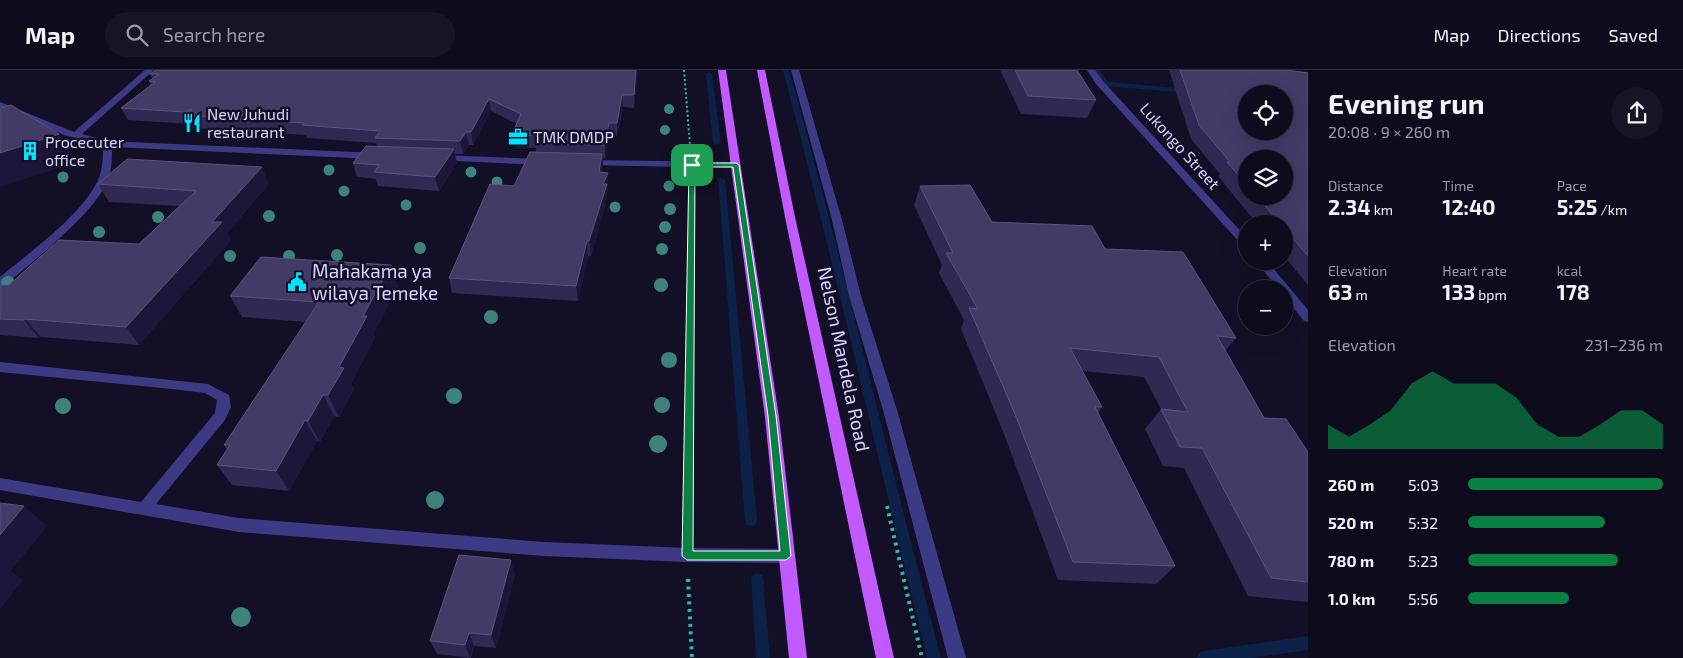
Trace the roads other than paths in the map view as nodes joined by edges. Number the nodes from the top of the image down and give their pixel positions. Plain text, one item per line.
1 (150, 70) edge
2 (722, 70) edge
3 (762, 70) edge
4 (795, 70) edge
5 (1091, 70) edge
6 (0, 104) edge
7 (76, 136) junction
8 (107, 144) junction
9 (382, 156) edge
10 (431, 158) edge
11 (553, 162) edge
12 (573, 162) edge
13 (736, 165) junction
14 (1238, 234) edge
15 (1268, 270) edge
16 (0, 283) edge
17 (1308, 318) edge
18 (0, 367) edge
19 (0, 484) edge
20 (143, 510) junction
21 (786, 556) junction
22 (798, 658) edge
23 (885, 658) edge
24 (957, 658) edge

1 - 7 street
2 - 13 main road
3 - 23 main road, Nelson Mandela Road
4 - 24 street
5 - 14 street, Lukongo Street
6 - 7 street
7 - 8 street
8 - 9 street
8 - 16 street
10 - 11 street
12 - 13 street
13 - 21 main road
15 - 17 street
18 - 20 street
19 - 20 street
20 - 21 street
21 - 22 main road

